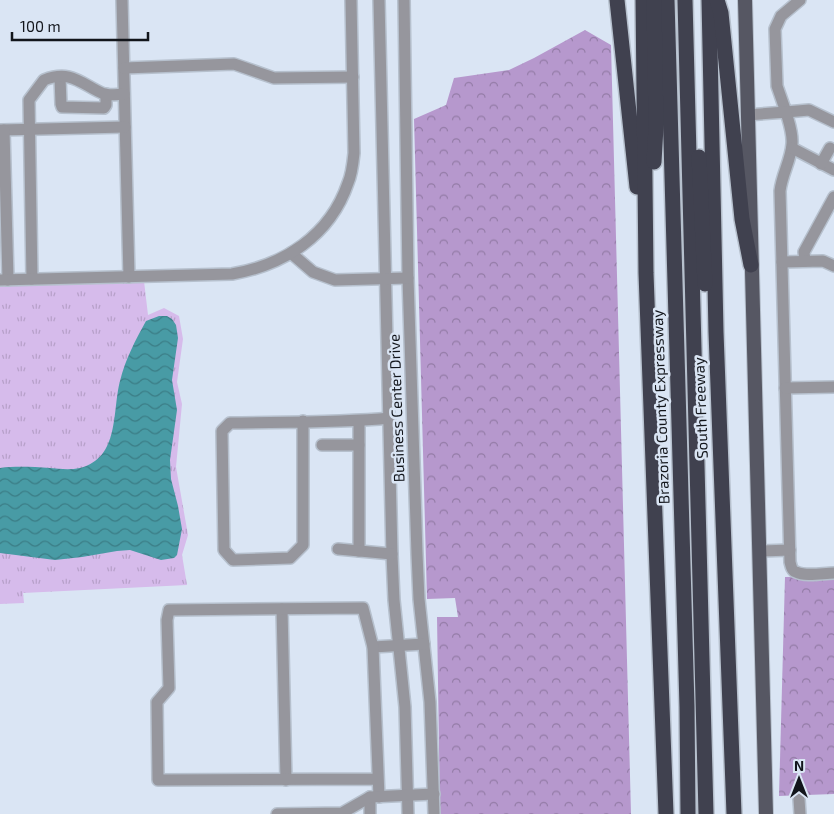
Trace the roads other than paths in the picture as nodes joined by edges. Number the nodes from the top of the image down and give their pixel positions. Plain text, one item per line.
1 (122, 0) edge
2 (352, 0) edge
3 (379, 0) edge
4 (404, 0) edge
5 (617, 0) edge
6 (642, 0) edge
7 (654, 0) edge
8 (667, 0) edge
9 (685, 0) edge
10 (693, 0) edge
11 (709, 0) edge
12 (717, 0) edge
13 (745, 0) edge
14 (800, 0) edge
15 (124, 68) junction
16 (60, 77) junction
17 (353, 77) junction
18 (106, 94) junction
19 (124, 94) junction
20 (786, 112) junction
21 (747, 115) junction
22 (834, 122) edge
23 (125, 128) junction
24 (29, 129) junction
25 (1, 130) edge
26 (792, 148) junction
27 (830, 148) dead end
28 (821, 164) junction
29 (834, 170) edge
30 (834, 197) edge
31 (291, 253) junction
32 (804, 261) junction
33 (782, 262) junction
34 (751, 265) junction
35 (834, 266) edge
36 (646, 273) junction
37 (129, 277) junction
38 (408, 278) junction
39 (32, 279) junction
40 (4, 280) edge
41 (387, 280) junction
42 (834, 387) edge
43 (718, 388) junction
44 (786, 388) junction
45 (390, 418) junction
46 (303, 421) junction
47 (358, 421) junction
48 (322, 445) dead end
49 (359, 445) junction
50 (338, 549) dead end
51 (790, 550) junction
52 (359, 551) junction
53 (759, 551) junction
54 (392, 554) junction
55 (834, 573) edge
56 (282, 609) junction
57 (424, 644) junction
58 (399, 646) junction
59 (372, 647) junction
60 (378, 779) junction
61 (286, 780) junction
62 (434, 794) junction
63 (408, 796) junction
64 (374, 797) junction
65 (799, 799) dead end
66 (277, 814) edge
67 (370, 814) edge
68 (408, 814) edge
69 (434, 814) edge
70 (666, 814) edge
71 (688, 814) edge
72 (706, 814) edge
73 (734, 814) edge
74 (766, 814) edge
75 (800, 814) edge

1 - 15 street
2 - 17 street
3 - 41 street, Business Center Drive
4 - 38 street, Business Center Drive
5 - 36 highway
6 - 36 highway
7 - 36 highway
8 - 71 highway, Brazoria County Expressway
9 - 72 highway
10 - 43 highway
11 - 43 highway, South Freeway
12 - 34 highway
13 - 21 main road
14 - 20 street
15 - 17 street
15 - 19 street
16 - 18 street
16 - 18 street
16 - 24 street
17 - 31 street
18 - 19 street
19 - 23 street
20 - 21 street
20 - 22 street
20 - 26 street
21 - 34 main road
23 - 24 street
23 - 37 street
24 - 25 street
24 - 39 street
25 - 40 street
26 - 28 street
26 - 33 street
27 - 28 street
28 - 29 street
30 - 32 street
31 - 37 street
31 - 41 street
32 - 33 street
32 - 35 street
33 - 44 street
34 - 53 main road
36 - 70 highway
37 - 39 street
38 - 41 street
38 - 57 street, Business Center Drive
39 - 40 street
41 - 45 street, Business Center Drive
42 - 44 street
43 - 73 highway, South Freeway
44 - 51 street
45 - 47 street
45 - 54 street, Business Center Drive
46 - 46 street
46 - 47 street
47 - 49 street
48 - 49 street
49 - 52 street
50 - 52 street
51 - 53 street
51 - 55 street
52 - 54 street
53 - 74 main road
54 - 58 street, Business Center Drive
56 - 59 street
56 - 61 street
56 - 61 street
57 - 58 street
57 - 62 street, Business Center Drive
58 - 59 street
58 - 63 street, Business Center Drive
59 - 60 street
60 - 61 street
60 - 64 street
62 - 63 street
62 - 69 street, Business Center Drive
63 - 64 street
63 - 68 street, Business Center Drive
64 - 66 street
64 - 67 street
65 - 75 street

